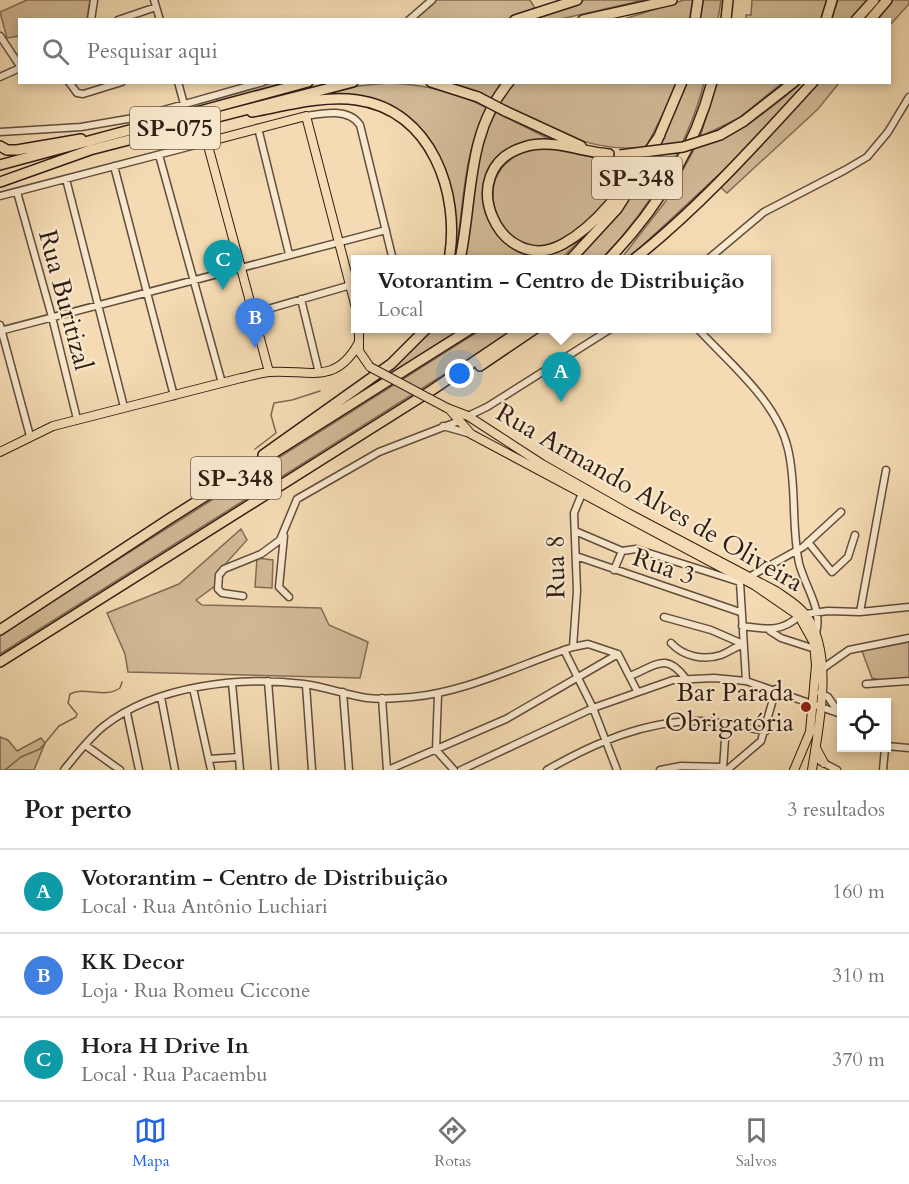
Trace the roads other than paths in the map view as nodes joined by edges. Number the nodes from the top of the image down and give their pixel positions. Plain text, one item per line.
1 (94, 0) edge
2 (432, 0) edge
3 (577, 0) edge
4 (672, 0) edge
5 (698, 0) edge
6 (728, 0) edge
7 (832, 0) edge
8 (874, 0) edge
9 (887, 0) edge
10 (155, 4) edge
11 (660, 4) junction
12 (91, 18) edge
13 (123, 18) edge
14 (411, 18) edge
15 (521, 18) edge
16 (593, 18) edge
17 (616, 18) edge
18 (695, 18) edge
19 (726, 18) edge
20 (827, 18) edge
21 (858, 18) edge
22 (872, 18) edge
23 (0, 36) edge
24 (18, 64) edge
25 (18, 68) edge
26 (0, 78) edge
27 (70, 84) edge
28 (116, 84) edge
29 (179, 84) edge
30 (256, 84) edge
31 (301, 84) edge
32 (345, 84) edge
33 (437, 84) edge
34 (508, 84) edge
35 (681, 84) edge
36 (711, 84) edge
37 (786, 84) edge
38 (792, 84) edge
39 (811, 84) edge
40 (909, 97) edge
41 (184, 104) junction
42 (763, 107) junction
43 (306, 116) junction
44 (214, 117) junction
45 (258, 128) junction
46 (0, 132) edge
47 (660, 135) junction
48 (104, 138) junction
49 (207, 142) junction
50 (0, 146) edge
51 (609, 154) junction
52 (159, 155) junction
53 (0, 165) edge
54 (114, 166) junction
55 (66, 180) junction
56 (0, 184) edge
57 (17, 192) junction
58 (0, 196) edge
59 (386, 230) junction
60 (339, 241) junction
61 (289, 254) junction
62 (392, 255) edge
63 (449, 255) edge
64 (461, 255) edge
65 (575, 255) edge
66 (612, 255) edge
67 (638, 255) edge
68 (713, 255) edge
69 (242, 266) junction
70 (195, 280) junction
71 (351, 285) joint
72 (146, 293) junction
73 (302, 299) junction
74 (99, 305) junction
75 (254, 313) junction
76 (52, 317) junction
77 (0, 329) edge
78 (359, 333) edge
79 (415, 333) edge
80 (423, 333) edge
81 (464, 333) edge
82 (517, 333) edge
83 (529, 333) edge
84 (604, 333) edge
85 (702, 333) edge
86 (358, 344) junction
87 (344, 364) junction
88 (368, 365) junction
89 (269, 372) junction
90 (319, 373) junction
91 (376, 376) junction
92 (222, 383) junction
93 (432, 390) junction
94 (174, 396) junction
95 (124, 407) junction
96 (487, 407) junction
97 (448, 409) junction
98 (468, 416) junction
99 (77, 419) junction
100 (459, 421) junction
101 (442, 426) junction
102 (485, 428) junction
103 (474, 435) junction
104 (30, 436) junction
105 (0, 452) edge
106 (886, 470) dead end
107 (583, 491) junction
108 (209, 494) junction
109 (842, 512) dead end
110 (575, 531) junction
111 (284, 534) junction
112 (855, 534) dead end
113 (808, 542) junction
114 (622, 550) junction
115 (797, 550) junction
116 (576, 556) junction
117 (614, 570) junction
118 (744, 580) junction
119 (243, 596) dead end
120 (289, 597) dead end
121 (909, 607) edge
122 (818, 611) junction
123 (740, 612) junction
124 (860, 612) junction
125 (802, 615) junction
126 (664, 617) dead end
127 (742, 626) junction
128 (0, 630) edge
129 (770, 630) junction
130 (816, 633) junction
131 (909, 639) edge
132 (671, 642) dead end
133 (743, 644) junction
134 (573, 647) junction
135 (815, 649) junction
136 (564, 650) junction
137 (618, 654) junction
138 (0, 662) edge
139 (822, 669) junction
140 (630, 676) junction
141 (578, 677) junction
142 (686, 679) junction
143 (268, 681) junction
144 (747, 681) junction
145 (909, 681) edge
146 (232, 683) junction
147 (866, 684) dead end
148 (306, 685) junction
149 (193, 688) junction
150 (776, 689) junction
151 (637, 691) junction
152 (343, 692) junction
153 (818, 693) junction
154 (438, 694) junction
155 (160, 697) junction
156 (382, 698) junction
157 (802, 699) junction
158 (817, 706) junction
159 (593, 708) junction
160 (837, 710) edge
161 (127, 713) junction
162 (837, 714) edge
163 (726, 725) junction
164 (766, 731) junction
165 (605, 740) junction
166 (85, 745) junction
167 (891, 747) edge
168 (815, 748) junction
169 (909, 748) edge
170 (436, 750) junction
171 (885, 752) edge
172 (239, 757) junction
173 (209, 759) junction
174 (814, 759) junction
175 (825, 763) junction
176 (711, 769) edge
177 (724, 769) edge
178 (795, 769) edge
179 (64, 770) edge
180 (120, 770) edge
181 (139, 770) edge
182 (176, 770) edge
183 (211, 770) edge
184 (240, 770) edge
185 (275, 770) edge
186 (312, 770) edge
187 (349, 770) edge
188 (388, 770) edge
189 (453, 770) edge
190 (461, 770) edge
191 (547, 770) edge
192 (617, 770) edge
193 (660, 770) edge
194 (812, 770) edge
195 (837, 770) edge
196 (883, 770) edge

1 - 12 street
2 - 14 street
3 - 15 highway
4 - 11 highway
5 - 18 highway
6 - 19 highway
7 - 20 highway
8 - 21 highway
9 - 22 highway
10 - 13 street
11 - 16 highway
11 - 17 highway
23 - 24 street
25 - 26 street
27 - 28 street
29 - 41 street
30 - 41 street
31 - 48 highway, SP-075
32 - 44 highway, SP-075
33 - 51 highway, bridge
34 - 64 highway
35 - 47 highway, SP-348
36 - 66 highway, SP-348
37 - 42 highway
38 - 42 highway
39 - 67 highway
40 - 68 street
41 - 46 street
42 - 51 highway, bridge
43 - 45 main road
43 - 59 street
43 - 60 main road
44 - 56 highway, SP-075
44 - 63 highway
45 - 49 main road
45 - 61 street
47 - 51 highway
47 - 65 highway, SP-348
48 - 50 highway
48 - 53 highway, SP-075
49 - 52 street
49 - 69 main road
52 - 54 street
52 - 70 street
54 - 55 street
54 - 72 street
55 - 57 street
55 - 74 street
57 - 58 street
57 - 76 street, Rua Buritizal
59 - 60 street
59 - 62 street
60 - 61 street
60 - 71 main road
61 - 69 street
69 - 70 street
69 - 75 main road
70 - 72 street
70 - 92 street
71 - 73 street
72 - 74 street
72 - 94 street
73 - 75 street
73 - 90 street
74 - 76 street
74 - 95 street
75 - 89 main road
76 - 77 street
76 - 99 street, Rua Buritizal
77 - 104 street
78 - 86 main road
79 - 91 highway
80 - 91 highway
81 - 108 highway, SP-348
82 - 93 highway, SP-348
83 - 93 highway
84 - 96 street
85 - 115 street
86 - 87 main road
86 - 88 main road
87 - 88 main road
87 - 90 main road
88 - 97 main road, Rua Armando Alves de Oliveira, bridge
89 - 90 main road
89 - 92 main road
91 - 108 highway
92 - 94 main road
93 - 138 highway, SP-348
94 - 95 main road
95 - 99 main road
96 - 98 street
96 - 102 street
97 - 98 main road, Rua Armando Alves de Oliveira
97 - 100 main road, Rua Armando Alves de Oliveira
98 - 100 main road
98 - 102 main road, Rua Armando Alves de Oliveira
99 - 104 main road
100 - 101 street
100 - 103 main road, Rua Armando Alves de Oliveira
101 - 103 street
101 - 111 street
102 - 103 main road
102 - 107 main road, Rua Armando Alves de Oliveira
103 - 107 main road, Rua Armando Alves de Oliveira
104 - 105 main road
106 - 124 street
107 - 110 street, Rua 8
107 - 118 main road, Rua Armando Alves de Oliveira
108 - 128 highway, SP-348
109 - 113 street
110 - 114 street
110 - 116 street, Rua 8
111 - 119 street
111 - 120 street
112 - 113 street
113 - 115 street
114 - 117 street
114 - 118 street
115 - 118 street
115 - 122 street
116 - 117 street, Rua 3
116 - 134 street, Rua 8
117 - 123 street, Rua 3
118 - 123 street
118 - 125 main road, Rua Armando Alves de Oliveira
121 - 124 street
122 - 124 street
122 - 125 street
122 - 130 street
123 - 127 street
125 - 129 street
125 - 130 main road, Rua Armando Alves de Oliveira
125 - 135 main road, Rua Armando Alves de Oliveira
126 - 133 street
127 - 129 street
127 - 133 street
129 - 135 street
130 - 139 main road, Rua Armando Alves de Oliveira
131 - 139 street
132 - 133 street
133 - 144 street
134 - 136 street
134 - 137 street
135 - 153 main road, Rua Armando Alves de Oliveira
136 - 141 street
136 - 154 street
137 - 140 street
137 - 141 street
139 - 153 main road, Rua Armando Alves de Oliveira
140 - 142 street
140 - 151 street
141 - 159 street
141 - 170 street
142 - 144 street
142 - 151 street
143 - 146 street
143 - 148 street
143 - 185 street
144 - 150 street
145 - 147 street
146 - 149 street
146 - 172 street
148 - 152 street
148 - 186 street
149 - 155 street
149 - 173 street
150 - 157 street
150 - 164 street
151 - 159 street
152 - 156 street
152 - 187 street
153 - 157 street
153 - 158 main road, Rua Armando Alves de Oliveira
153 - 160 street
154 - 156 street
154 - 170 street
155 - 161 street
155 - 182 street
156 - 188 street
157 - 158 street
158 - 162 street
158 - 168 main road
158 - 178 main road
159 - 165 street
159 - 190 street
161 - 166 street
161 - 181 street
163 - 164 street
163 - 165 street
163 - 177 street
164 - 177 street
165 - 191 street
165 - 192 street
166 - 179 street
166 - 180 street
167 - 169 street
168 - 174 main road
168 - 175 main road
170 - 188 street
170 - 189 street
171 - 196 street
172 - 173 street
172 - 184 street
173 - 183 street
174 - 175 street
174 - 178 main road
174 - 194 main road
175 - 194 street
175 - 195 street
176 - 177 street
176 - 193 street

